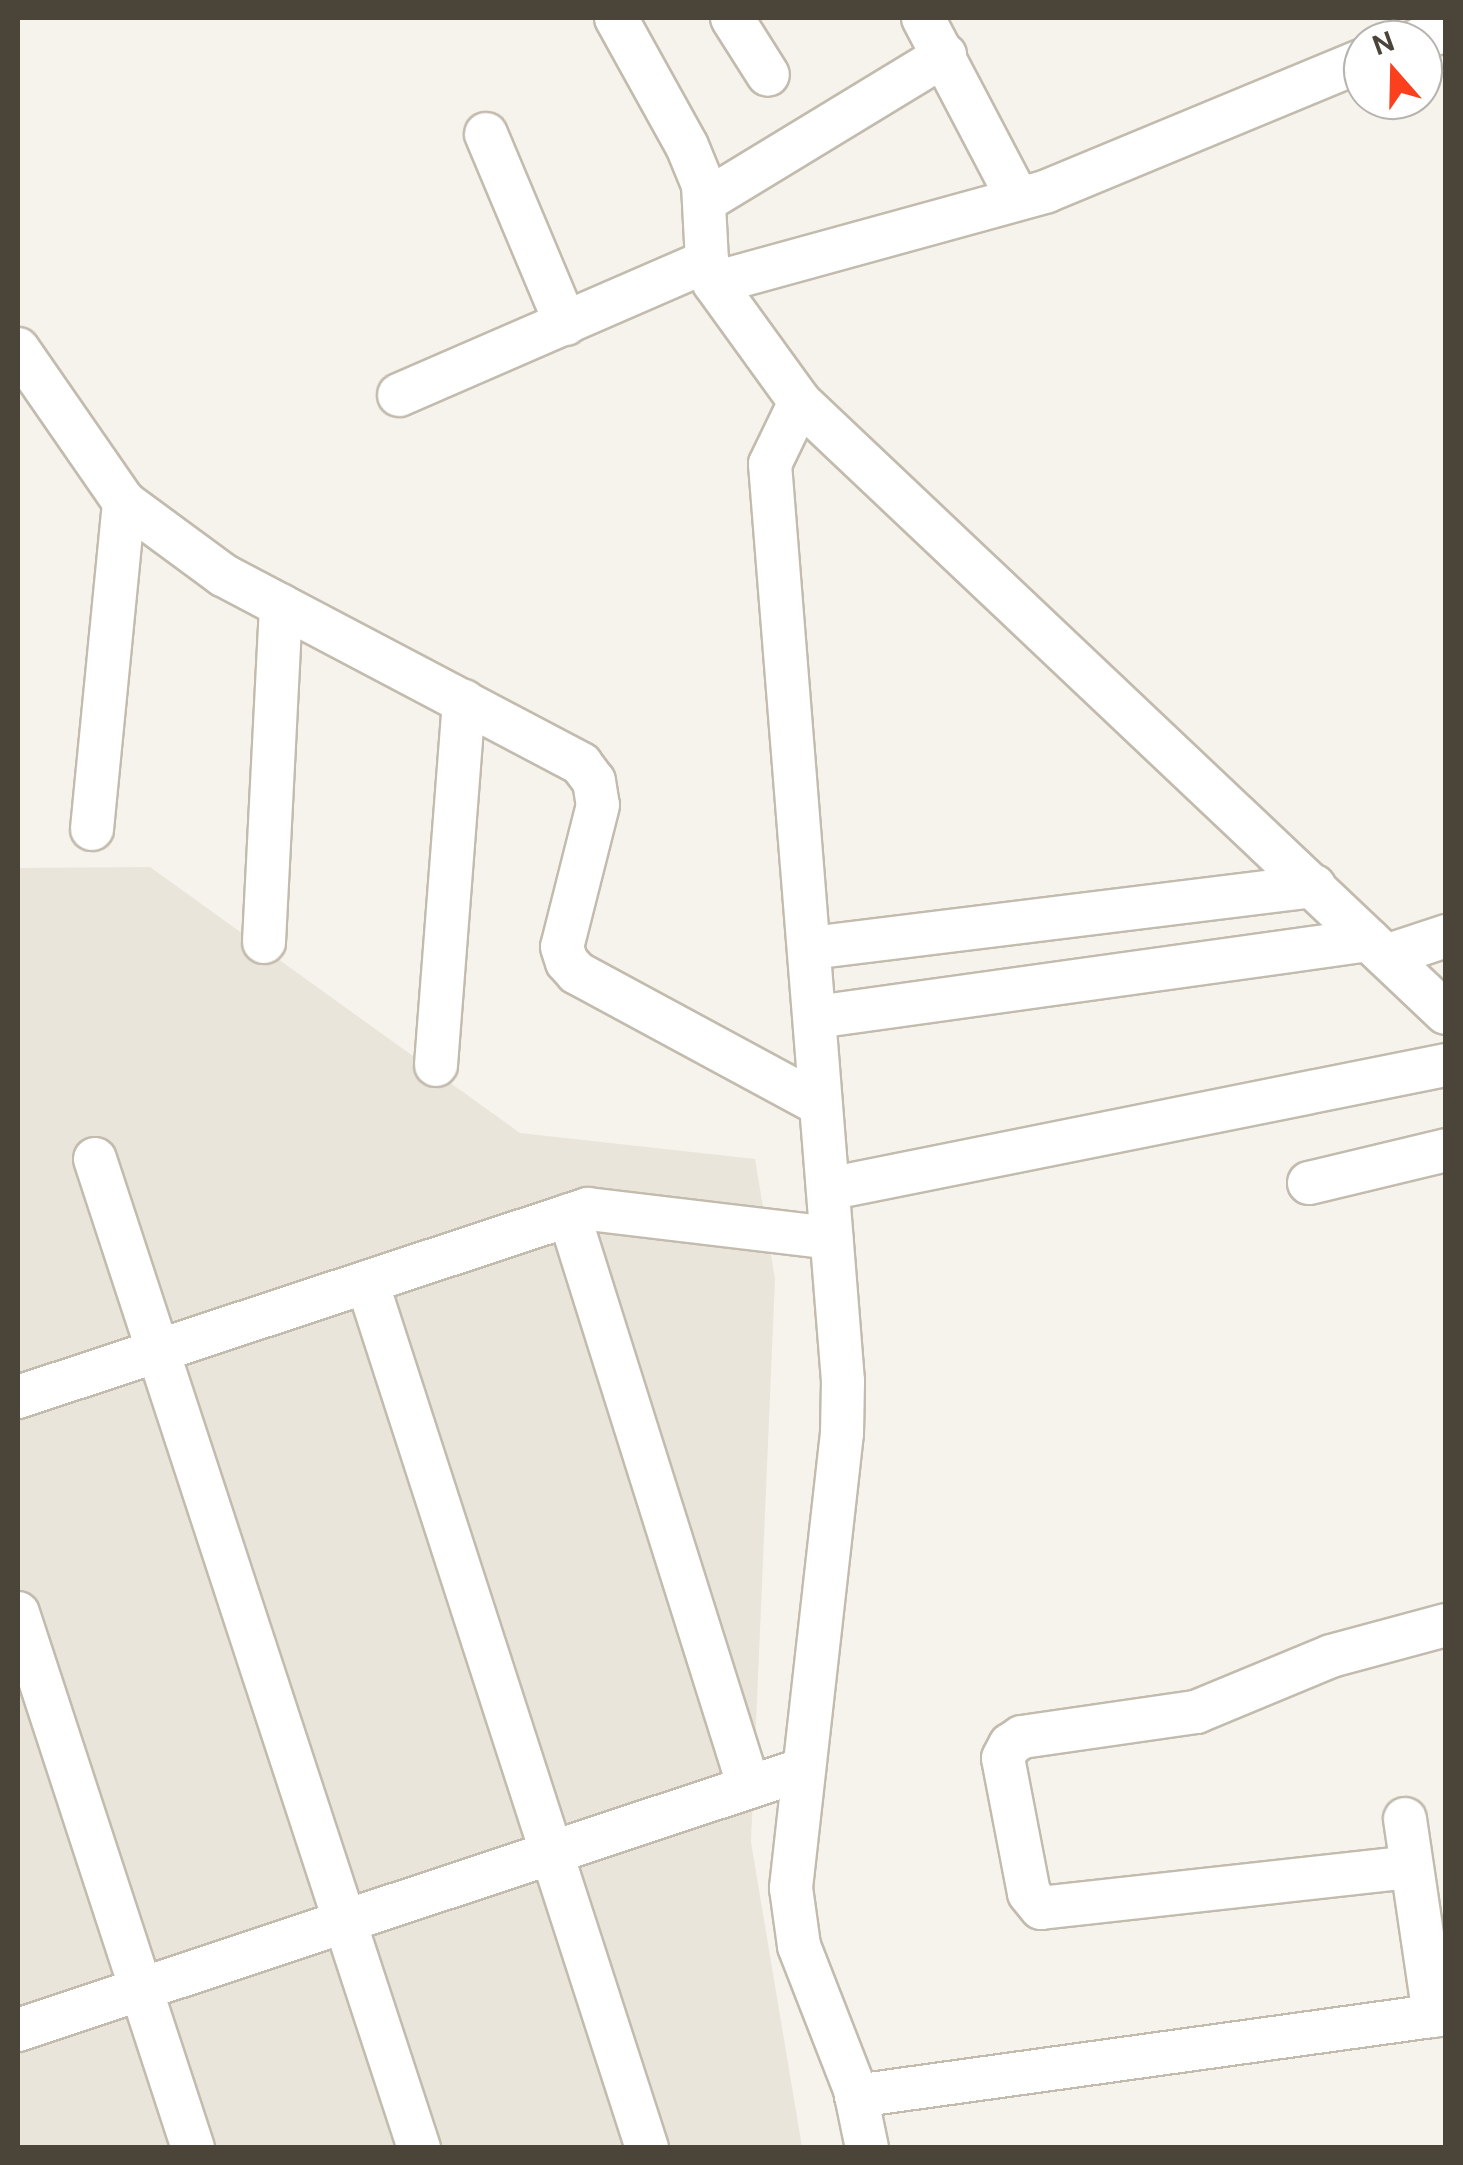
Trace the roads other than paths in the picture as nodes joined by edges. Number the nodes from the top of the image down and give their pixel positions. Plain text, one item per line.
1 (616, 18) edge
2 (732, 18) edge
3 (922, 18) edge
4 (945, 55) junction
5 (1343, 68) edge
6 (768, 75) dead end
7 (486, 134) dead end
8 (1018, 199) junction
9 (705, 201) junction
10 (711, 272) junction
11 (566, 324) junction
12 (18, 349) edge
13 (398, 395) dead end
14 (800, 402) junction
15 (124, 502) junction
16 (281, 605) junction
17 (464, 702) junction
18 (92, 829) dead end
19 (1314, 886) junction
20 (1446, 936) edge
21 (264, 942) dead end
22 (811, 948) junction
23 (1377, 948) junction
24 (1446, 1013) edge
25 (816, 1018) junction
26 (1446, 1064) edge
27 (436, 1065) dead end
28 (821, 1105) junction
29 (1446, 1150) edge
30 (95, 1159) dead end
31 (1310, 1184) dead end
32 (828, 1189) junction
33 (569, 1216) junction
34 (831, 1238) junction
35 (367, 1282) junction
36 (158, 1351) junction
37 (18, 1397) edge
38 (18, 1613) edge
39 (1446, 1625) edge
40 (804, 1769) junction
41 (749, 1788) junction
42 (1404, 1819) dead end
43 (551, 1853) junction
44 (1411, 1867) junction
45 (345, 1922) junction
46 (141, 1989) junction
47 (1440, 2015) edge
48 (18, 2030) edge
49 (856, 2096) junction
50 (193, 2148) edge
51 (418, 2148) edge
52 (647, 2148) edge
53 (867, 2148) edge

1 - 9 street
2 - 6 street
3 - 4 street
4 - 8 street
4 - 9 street
5 - 8 street
7 - 11 street
8 - 10 street
9 - 10 street
10 - 11 street
10 - 14 street
11 - 13 street
12 - 15 street
14 - 19 street
14 - 22 street
15 - 16 street
15 - 18 street
16 - 17 street
16 - 21 street
17 - 27 street
17 - 28 street
19 - 22 street
19 - 23 street
20 - 23 street
22 - 25 street
23 - 24 street
23 - 25 street
25 - 28 street
26 - 32 street
28 - 32 street
29 - 31 street
30 - 36 street
32 - 34 street
33 - 34 street
33 - 35 street
33 - 41 street
34 - 40 street
35 - 36 street
35 - 43 street
36 - 37 street
36 - 45 street
38 - 46 street
39 - 44 street
40 - 41 street
40 - 49 street
41 - 43 street
42 - 44 street
43 - 45 street
43 - 52 street
44 - 47 street
45 - 46 street
45 - 51 street
46 - 48 street
46 - 50 street
47 - 49 street
49 - 53 street

